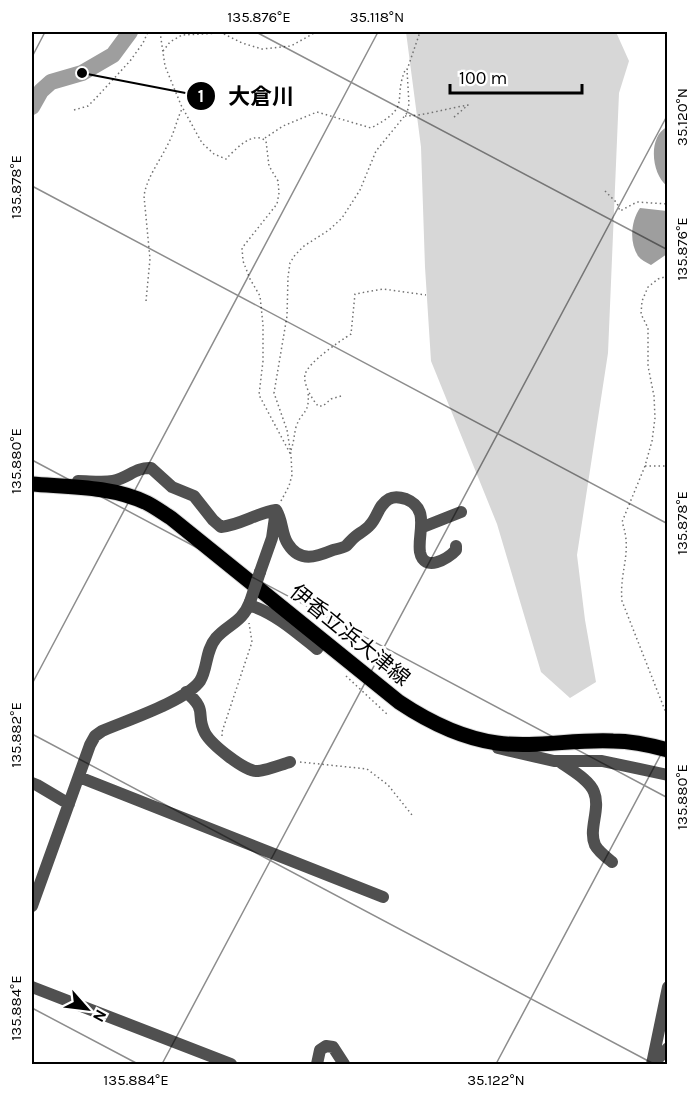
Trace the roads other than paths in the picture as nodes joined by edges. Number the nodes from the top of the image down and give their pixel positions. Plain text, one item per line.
1 (32, 484) edge
2 (72, 487) junction
3 (276, 510) junction
4 (461, 512) dead end
5 (423, 527) junction
6 (456, 546) dead end
7 (249, 606) junction
8 (323, 641) junction
9 (186, 692) junction
10 (498, 743) junction
11 (668, 750) edge
12 (559, 761) junction
13 (290, 762) road end
14 (668, 775) edge
15 (78, 777) junction
16 (32, 783) edge
17 (69, 804) junction
18 (612, 862) dead end
19 (383, 897) dead end
20 (32, 906) edge
21 (32, 987) edge
22 (668, 987) edge
23 (668, 1048) edge
24 (231, 1065) edge
25 (317, 1065) edge
26 (344, 1065) edge
27 (653, 1065) edge

1 - 2 main road, 伊香立浜大津線
2 - 3 street
2 - 8 main road, 伊香立浜大津線
3 - 5 street
3 - 7 street, bridge
4 - 5 street
5 - 6 street
7 - 8 street
7 - 9 street
8 - 10 main road, 伊香立浜大津線
9 - 13 street
9 - 15 street
10 - 11 main road, 伊香立浜大津線
10 - 12 street
12 - 14 street
12 - 18 street
15 - 17 street
15 - 19 street
16 - 17 street
17 - 20 street
21 - 24 street
22 - 27 street
23 - 27 street
25 - 26 street

